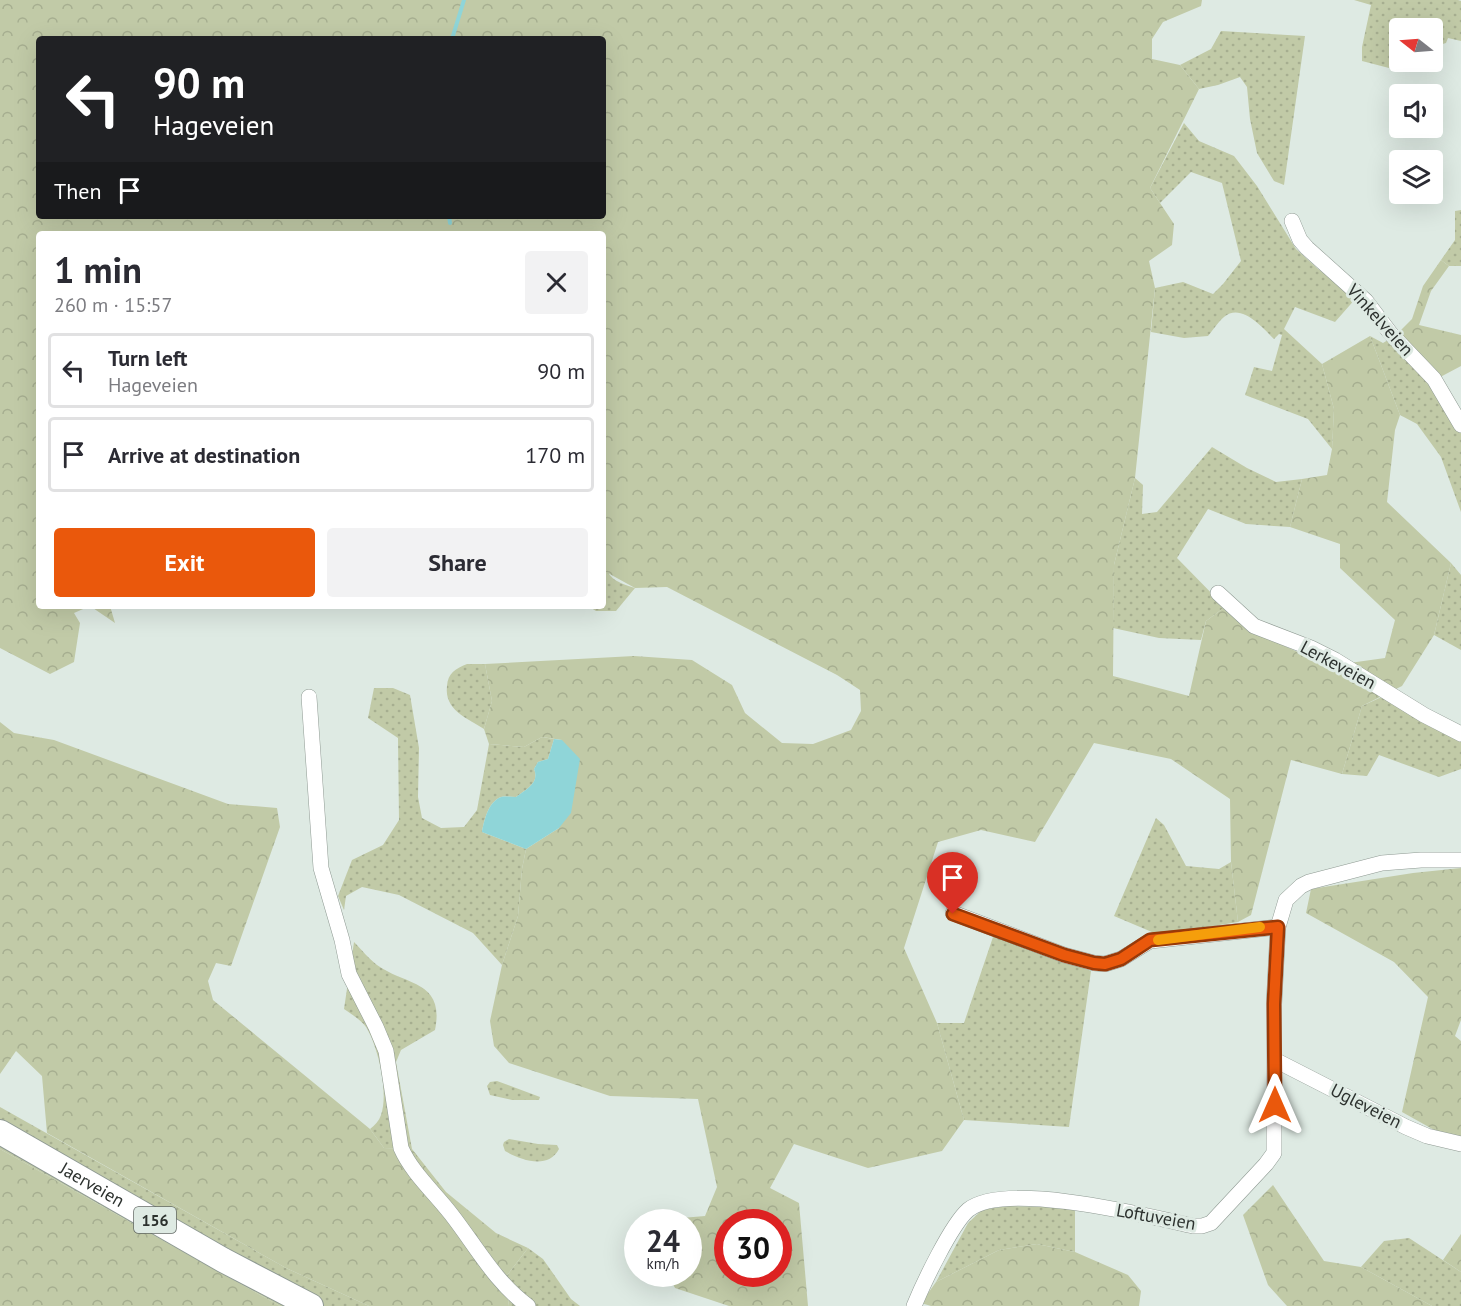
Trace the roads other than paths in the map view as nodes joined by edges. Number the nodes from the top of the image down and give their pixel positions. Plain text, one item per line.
1 (1292, 222) dead end
2 (1461, 425) edge
3 (1218, 593) dead end
4 (309, 697) dead end
5 (1461, 734) edge
6 (1461, 860) edge
7 (953, 914) dead end
8 (1278, 927) junction
9 (1275, 1060) junction
10 (0, 1132) edge
11 (1461, 1144) edge
12 (311, 1306) edge
13 (528, 1306) edge
14 (914, 1306) edge

1 - 2 street, Vinkelveien
3 - 5 street, Lerkeveien
4 - 13 street
6 - 8 street, Loftuveien
7 - 8 street
8 - 9 street, Loftuveien
9 - 11 street, Ugleveien
9 - 14 street, Loftuveien
10 - 12 main road, Jaerveien / 156

